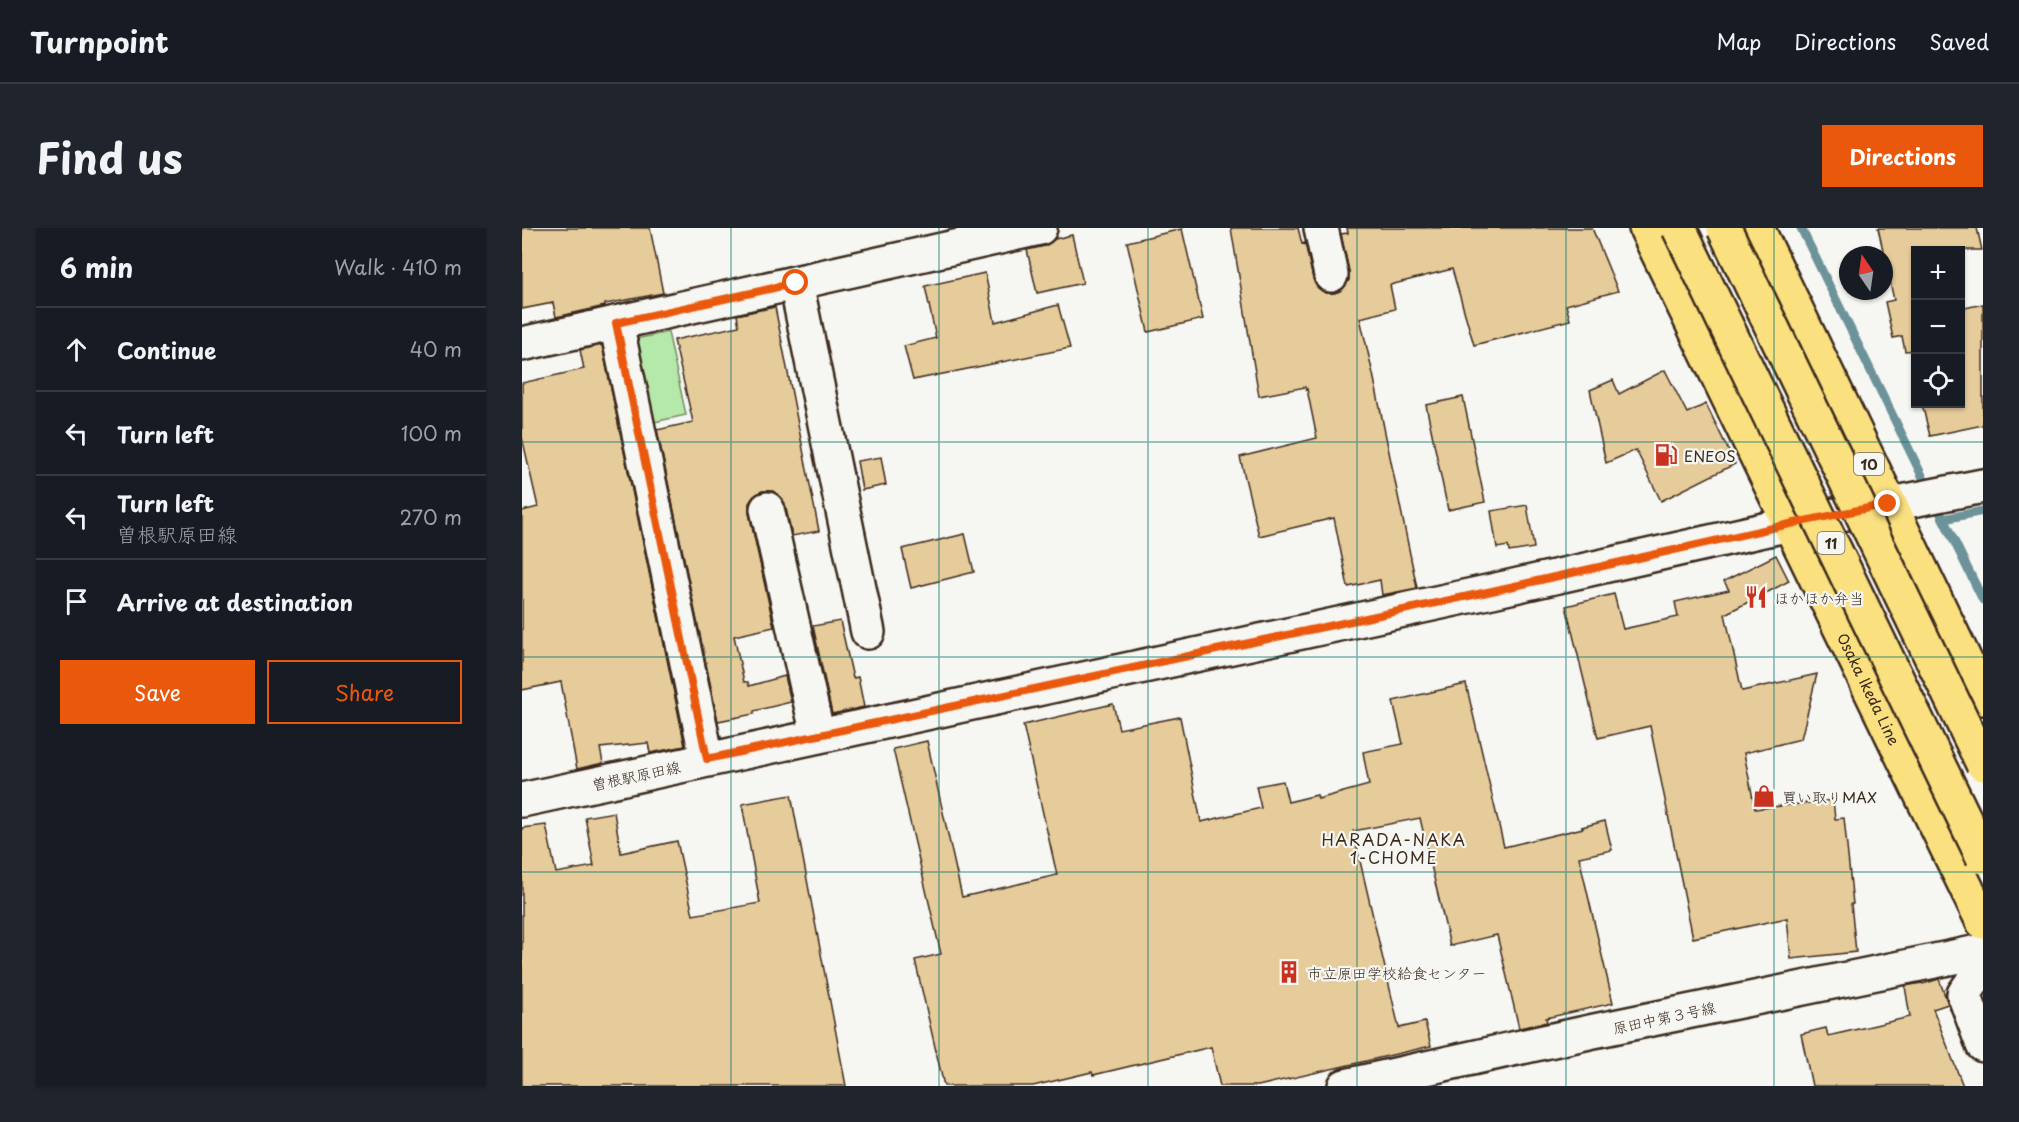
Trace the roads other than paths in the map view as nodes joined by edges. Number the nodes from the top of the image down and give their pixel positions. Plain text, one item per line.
1 (1040, 228) edge
2 (1321, 228) edge
3 (1646, 228) edge
4 (1679, 228) edge
5 (1724, 228) edge
6 (1757, 228) edge
7 (1332, 275) dead end
8 (796, 283) junction
9 (616, 323) junction
10 (522, 344) edge
11 (1971, 488) edge
12 (1900, 502) junction
13 (767, 509) dead end
14 (1790, 524) junction
15 (868, 632) dead end
16 (1983, 698) edge
17 (818, 736) junction
18 (707, 759) junction
19 (1983, 764) edge
20 (522, 800) edge
21 (1983, 857) edge
22 (1983, 922) edge
23 (1983, 951) edge
24 (1983, 967) edge
25 (1983, 1045) edge
26 (1345, 1086) edge

1 - 8 street
2 - 7 street
3 - 14 main road, Osaka Ikeda Line
4 - 21 main road, 11, bridge
5 - 19 main road, bridge
6 - 12 main road, 10
8 - 9 street
8 - 15 street
9 - 10 street
9 - 18 street
11 - 12 street, 曽根駅原田線
12 - 14 street, 曽根駅原田線
12 - 16 main road, 10
13 - 17 street
14 - 17 street, 曽根駅原田線
14 - 22 main road, Osaka Ikeda Line
17 - 18 street, 曽根駅原田線
18 - 20 street, 曽根駅原田線
23 - 26 street, 原田中第３号線
24 - 25 street

